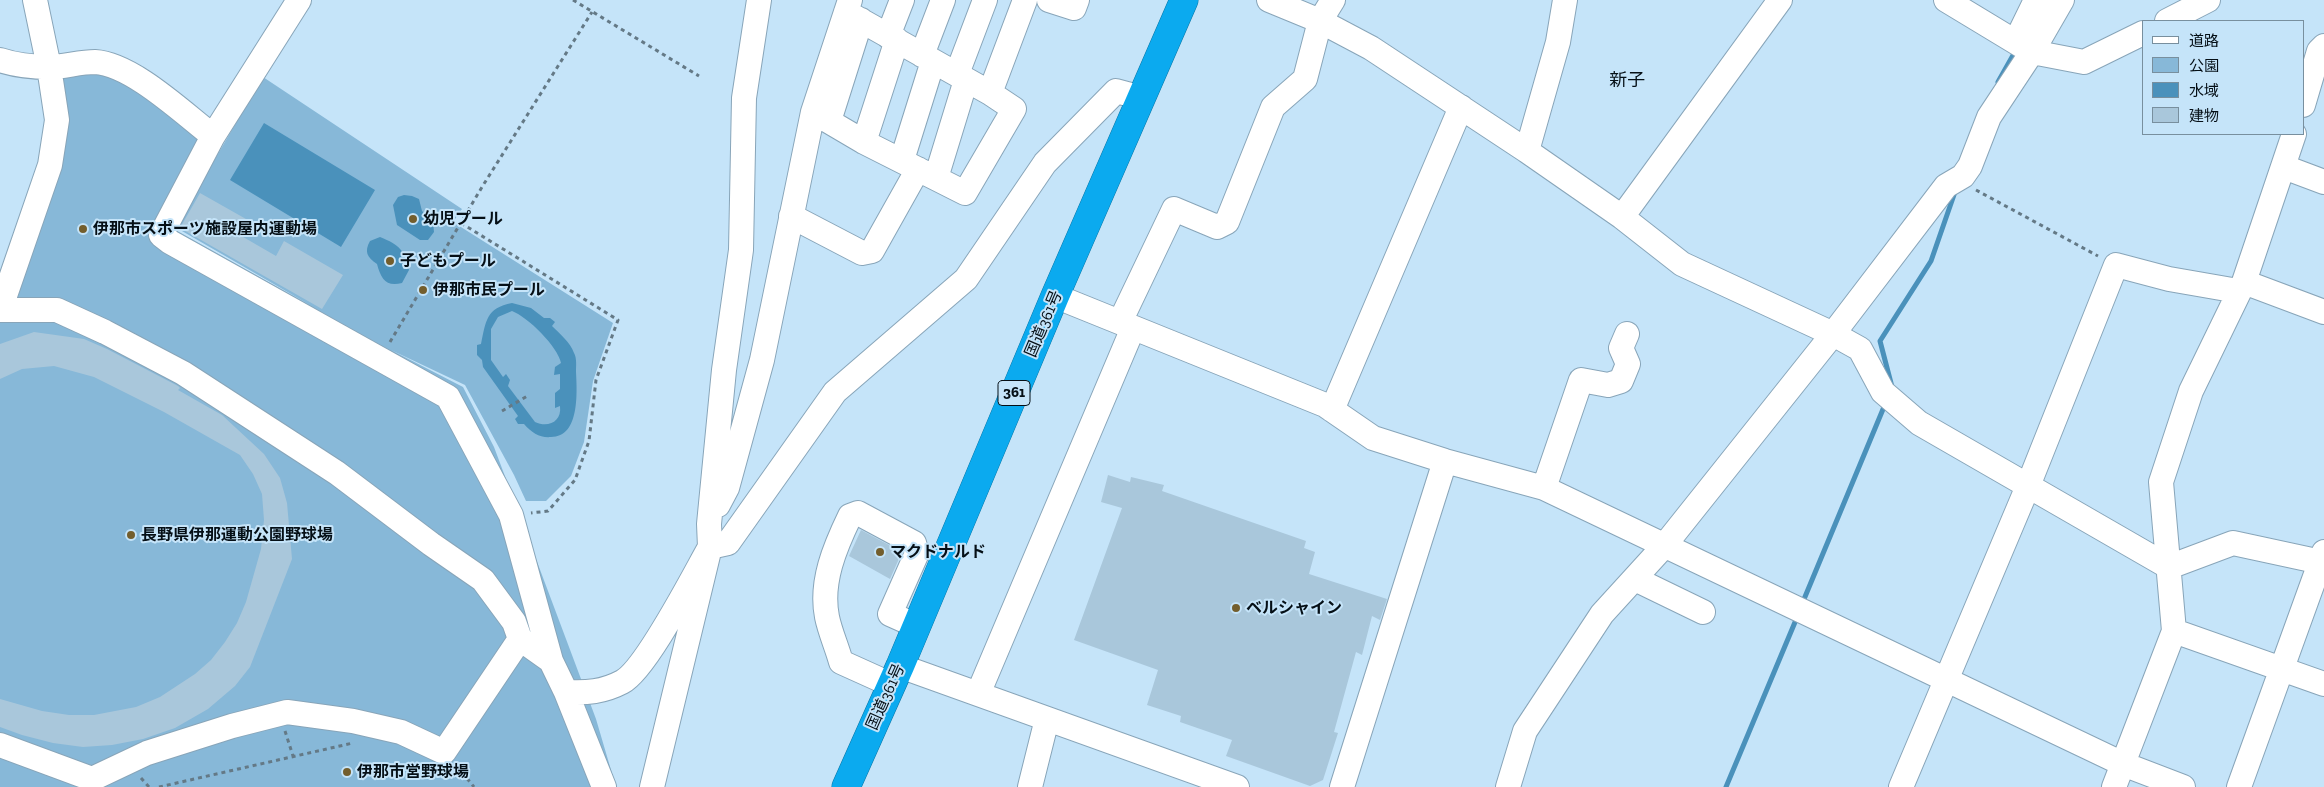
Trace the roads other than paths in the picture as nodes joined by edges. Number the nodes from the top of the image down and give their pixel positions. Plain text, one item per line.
1 (35, 0) edge
2 (299, 0) edge
3 (759, 0) edge
4 (902, 0) edge
5 (943, 0) edge
6 (984, 0) edge
7 (1025, 0) edge
8 (1049, 0) edge
9 (1077, 0) edge
10 (1184, 0) edge
11 (1269, 0) edge
12 (1333, 0) edge
13 (1565, 0) edge
14 (1780, 0) edge
15 (1946, 0) edge
16 (2036, 0) edge
17 (2062, 0) edge
18 (2208, 0) edge
19 (852, 11) edge
20 (2169, 20) edge
21 (1320, 21) junction
22 (2142, 33) edge
23 (892, 38) junction
24 (2023, 45) junction
25 (2324, 46) edge
26 (927, 58) junction
27 (0, 60) edge
28 (49, 67) junction
29 (961, 77) junction
30 (990, 92) junction
31 (1142, 98) junction
32 (2304, 102) edge
33 (1461, 107) junction
34 (821, 117) junction
35 (2294, 135) edge
36 (212, 136) junction
37 (864, 142) junction
38 (1527, 150) junction
39 (2284, 167) junction
40 (918, 169) junction
41 (2324, 182) edge
42 (791, 216) junction
43 (1622, 217) junction
44 (2241, 287) junction
45 (1055, 296) junction
46 (0, 310) edge
47 (2324, 312) edge
48 (1127, 325) junction
49 (1627, 334) dead end
50 (1833, 334) junction
51 (1332, 410) junction
52 (1445, 460) junction
53 (2028, 486) junction
54 (1544, 488) junction
55 (710, 536) junction
56 (1664, 546) junction
57 (2322, 557) edge
58 (2169, 567) junction
59 (1635, 579) junction
60 (1703, 612) dead end
61 (917, 626) junction
62 (2174, 631) junction
63 (520, 638) junction
64 (551, 661) junction
65 (2282, 669) junction
66 (896, 675) junction
67 (1946, 679) junction
68 (2324, 684) edge
69 (566, 692) junction
70 (978, 694) junction
71 (1047, 719) junction
72 (0, 745) edge
73 (2123, 764) junction
74 (604, 787) edge
75 (652, 787) edge
76 (846, 787) edge
77 (1030, 787) edge
78 (1237, 787) edge
79 (1342, 787) edge
80 (1508, 787) edge
81 (1901, 787) edge
82 (2114, 787) edge
83 (2183, 787) edge
84 (2239, 787) edge

1 - 28 street
2 - 36 street
3 - 55 street
4 - 23 street
5 - 26 street
6 - 29 street
7 - 30 street
8 - 9 street
10 - 31 highway, 国道361号 / 361
11 - 21 street
12 - 21 street
13 - 38 street
14 - 43 street
15 - 24 street
16 - 24 street
17 - 24 street
18 - 20 street
19 - 23 street
19 - 34 street
21 - 33 street
21 - 48 street
22 - 24 street
23 - 26 street
23 - 37 street
24 - 50 street
25 - 32 street
26 - 29 street
26 - 40 street
27 - 28 street
28 - 36 street
28 - 46 street
29 - 30 street
29 - 40 street
30 - 40 street
31 - 45 highway, 国道361号 / 361
31 - 55 street
33 - 38 street
33 - 51 street
34 - 37 street
34 - 42 street
35 - 39 street
36 - 64 street
37 - 40 street
38 - 43 street
39 - 41 street
39 - 44 street
40 - 42 street
42 - 55 street
43 - 50 street
44 - 47 street
44 - 53 street
44 - 58 street
45 - 48 street
45 - 61 highway, 国道361号 / 361
46 - 63 street
48 - 51 street
48 - 70 street
49 - 54 street
50 - 53 street
50 - 56 street
51 - 52 street
52 - 54 street
52 - 79 street
53 - 58 street
53 - 67 street
54 - 56 street
55 - 69 street
55 - 75 street
56 - 59 street
56 - 67 street
57 - 58 street
57 - 65 street
58 - 62 street
59 - 60 street
59 - 80 street
61 - 66 highway, 国道361号 / 361
61 - 66 street
62 - 65 street
62 - 73 street
63 - 64 street
63 - 72 street
64 - 69 street
65 - 68 street
65 - 84 street
66 - 70 street
66 - 76 highway, 国道361号 / 361
67 - 73 street
67 - 81 street
69 - 74 street
70 - 71 street
71 - 77 street
71 - 78 street
73 - 82 street
73 - 83 street

